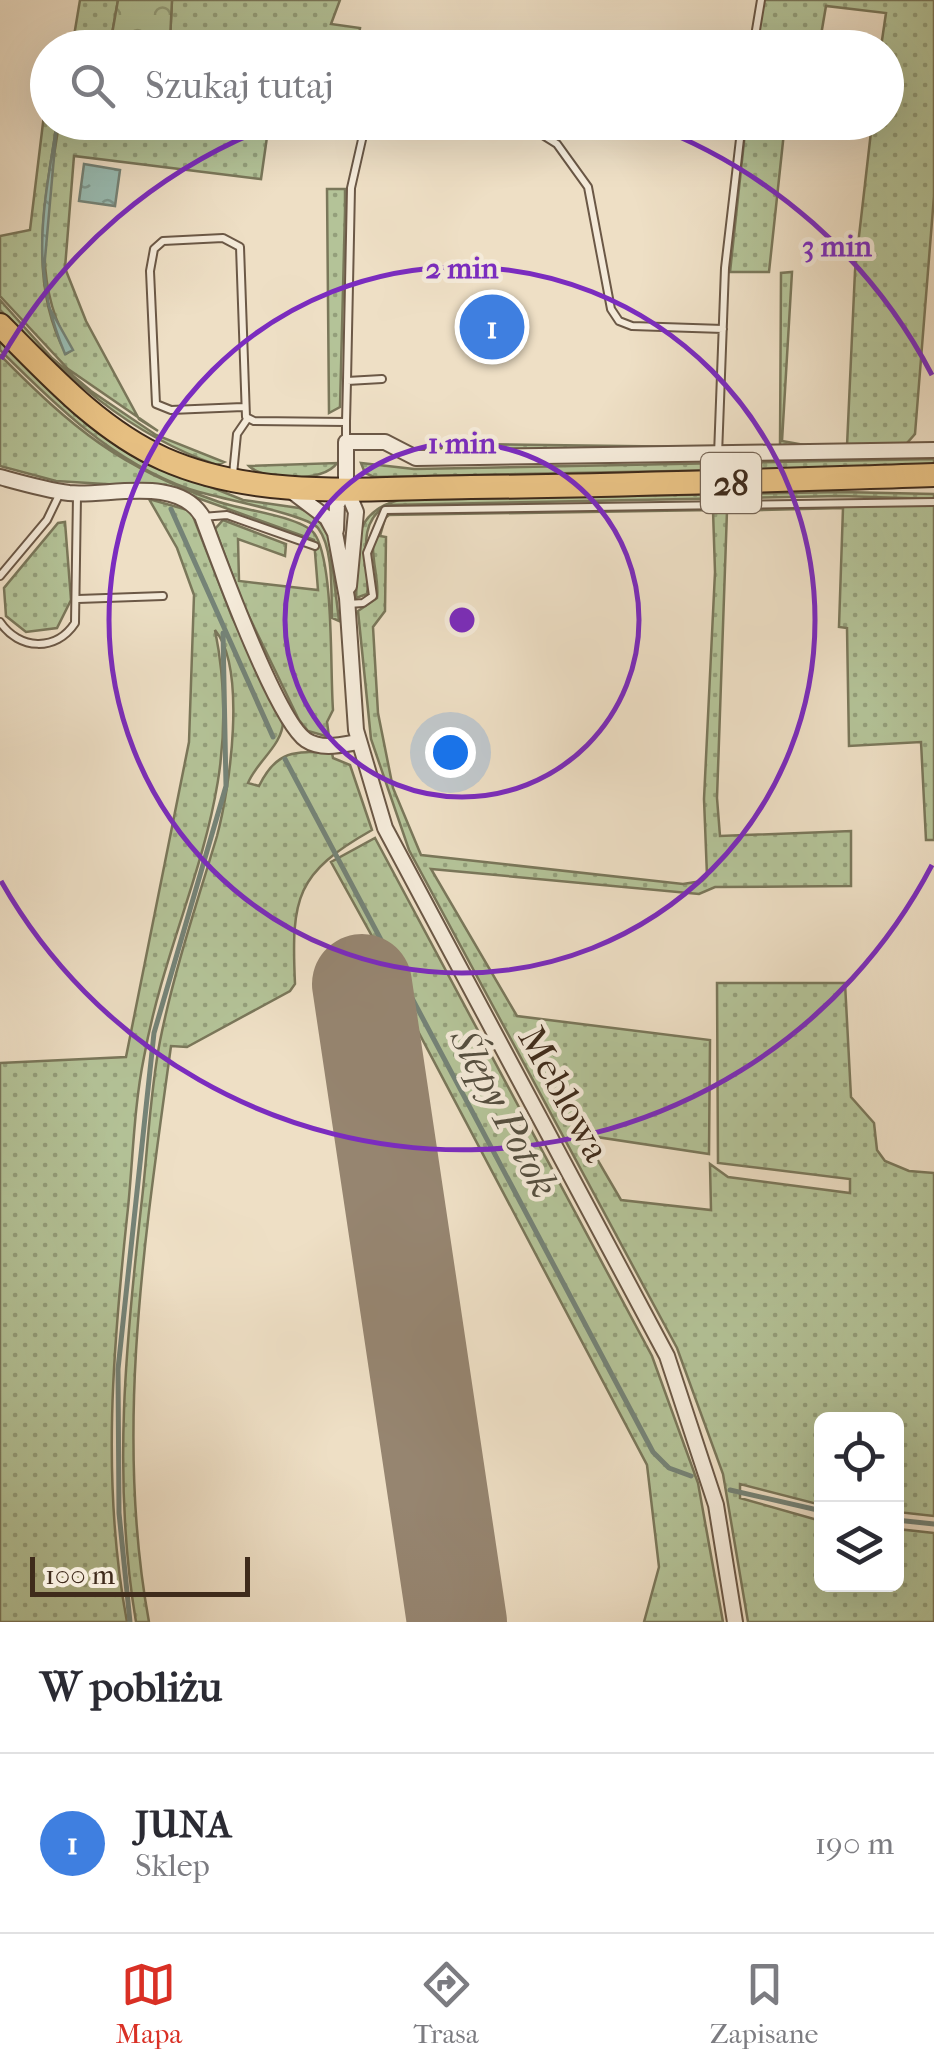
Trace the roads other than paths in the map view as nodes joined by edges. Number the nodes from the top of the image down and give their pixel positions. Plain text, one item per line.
1 (761, 0) edge
2 (756, 30) edge
3 (362, 140) edge
4 (551, 140) edge
5 (740, 140) edge
6 (0, 325) edge
7 (723, 329) junction
8 (382, 380) dead end
9 (347, 381) junction
10 (243, 407) junction
11 (248, 418) junction
12 (346, 422) junction
13 (346, 442) junction
14 (934, 450) edge
15 (718, 454) junction
16 (934, 475) edge
17 (0, 477) edge
18 (232, 480) junction
19 (827, 481) junction
20 (287, 488) junction
21 (346, 488) junction
22 (934, 488) edge
23 (60, 492) junction
24 (77, 493) junction
25 (934, 502) edge
26 (202, 518) junction
27 (336, 534) junction
28 (315, 546) dead end
29 (0, 576) edge
30 (163, 596) dead end
31 (78, 599) junction
32 (347, 601) junction
33 (0, 622) edge
34 (358, 742) junction
35 (735, 1622) edge

1 - 2 lane
3 - 9 lane
4 - 7 lane
5 - 7 lane
6 - 18 main road, 28
7 - 15 lane
8 - 9 lane
9 - 12 lane
10 - 10 lane
10 - 11 lane
11 - 12 lane
11 - 18 lane
12 - 13 lane
13 - 15 street
13 - 21 street
14 - 15 street
16 - 19 main road, 28
17 - 23 street
18 - 20 main road, 28
19 - 21 main road, 28
19 - 22 main road, 28
20 - 21 main road, 28
20 - 27 street
21 - 27 street, Meblowa
21 - 32 street, Meblowa
23 - 24 street
23 - 29 lane
24 - 26 street
24 - 31 lane
25 - 32 lane
26 - 28 lane
26 - 34 street
27 - 32 street, Meblowa
30 - 31 lane
31 - 33 lane
32 - 34 street, Meblowa
34 - 35 street, Meblowa

